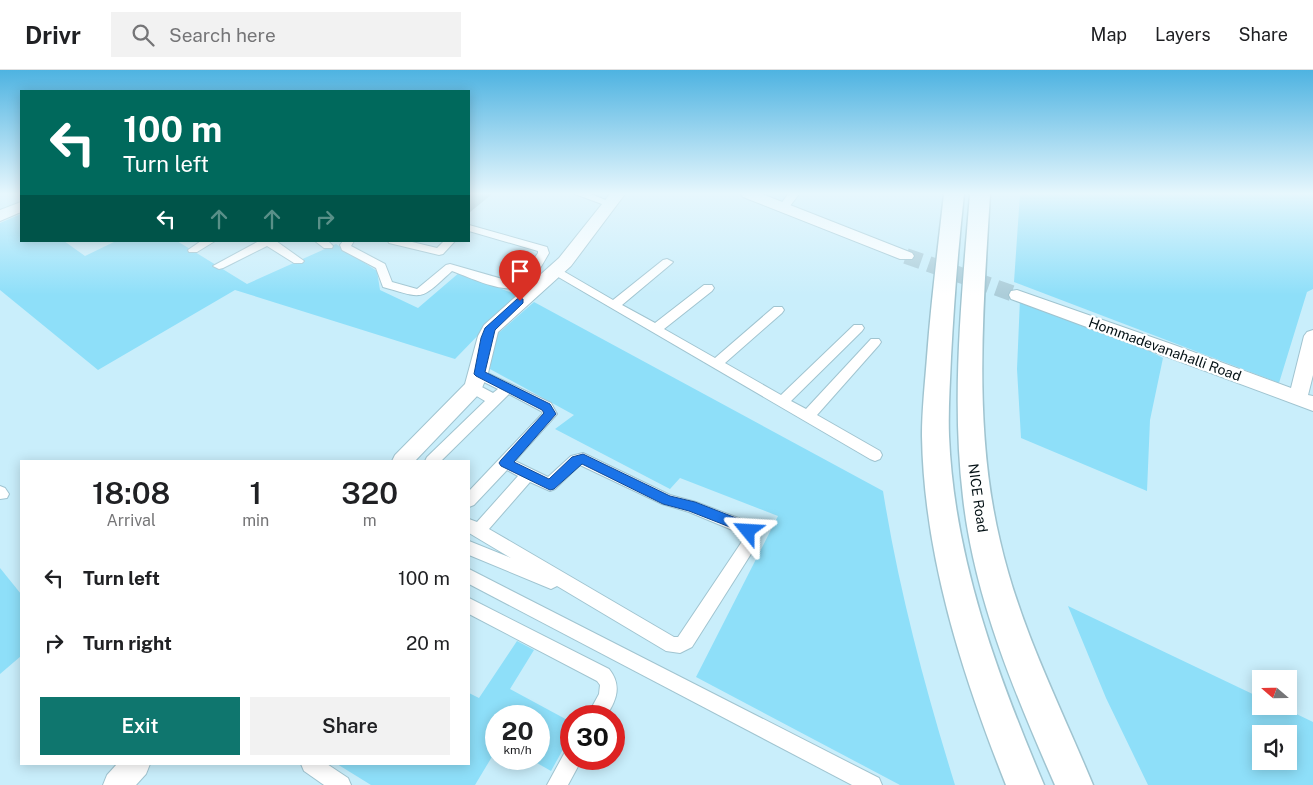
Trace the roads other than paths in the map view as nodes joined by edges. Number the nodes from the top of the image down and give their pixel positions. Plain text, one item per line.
1 (592, 227) edge
2 (833, 227) edge
3 (951, 227) edge
4 (978, 227) edge
5 (470, 228) edge
6 (208, 242) edge
7 (266, 242) edge
8 (270, 242) edge
9 (348, 242) edge
10 (397, 242) edge
11 (449, 242) edge
12 (193, 250) dead end
13 (439, 252) junction
14 (906, 256) tunnel mouth
15 (298, 261) dead end
16 (668, 262) dead end
17 (219, 266) dead end
18 (450, 267) junction
19 (554, 271) junction
20 (527, 287) junction
21 (708, 288) dead end
22 (1017, 295) tunnel mouth
23 (614, 305) junction
24 (778, 310) dead end
25 (858, 328) dead end
26 (656, 330) junction
27 (1313, 336) edge
28 (875, 342) dead end
29 (716, 364) junction
30 (476, 381) junction
31 (507, 388) junction
32 (495, 400) junction
33 (1305, 401) edge
34 (782, 402) junction
35 (807, 417) junction
36 (874, 455) dead end
37 (403, 460) edge
38 (433, 460) edge
39 (505, 463) junction
40 (528, 475) junction
41 (470, 500) edge
42 (473, 528) edge
43 (470, 548) edge
44 (470, 577) edge
45 (595, 600) junction
46 (470, 607) edge
47 (602, 705) edge
48 (135, 765) edge
49 (312, 765) edge
50 (566, 770) edge
51 (117, 785) edge
52 (341, 785) edge
53 (557, 785) edge
54 (872, 785) edge
55 (1025, 785) edge
56 (1074, 785) edge

1 - 19 street
2 - 14 street
3 - 55 highway
4 - 56 highway, NICE Road
5 - 20 street
6 - 12 street
7 - 17 street
8 - 15 street
9 - 18 street
10 - 13 street
11 - 13 street
13 - 18 street
16 - 23 street
18 - 20 street
19 - 20 street
19 - 23 street
20 - 30 street
21 - 26 street
22 - 33 street, Hommadevanahalli Road
23 - 26 street
24 - 29 street
25 - 34 street
26 - 29 street
27 - 33 street
28 - 35 street
29 - 34 street
30 - 31 street
30 - 32 street
30 - 37 street
31 - 32 street
31 - 39 street
32 - 38 street
34 - 35 street
35 - 36 street
39 - 40 street
39 - 41 street
40 - 42 street
40 - 45 street
42 - 45 street
43 - 45 street
44 - 54 street
46 - 47 street
48 - 51 street
49 - 52 street
50 - 53 street

